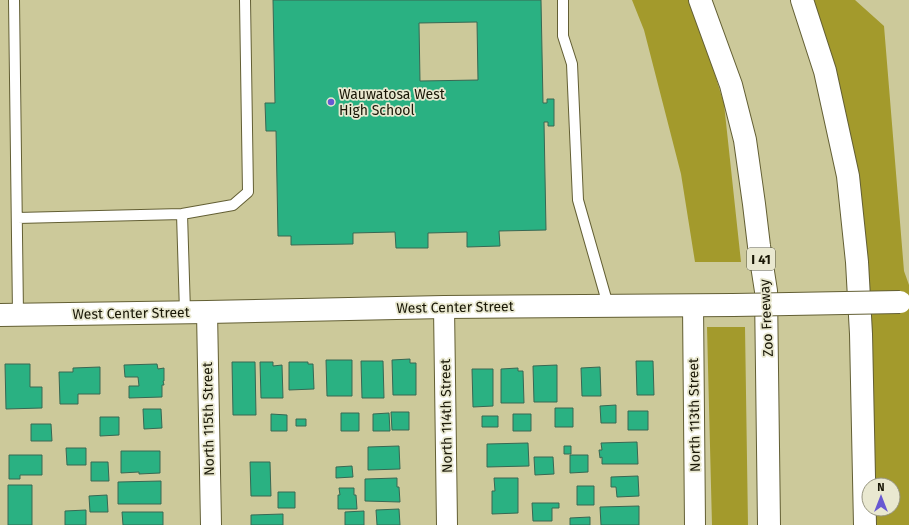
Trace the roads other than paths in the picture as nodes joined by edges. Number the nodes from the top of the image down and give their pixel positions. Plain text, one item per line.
1 (14, 0) edge
2 (245, 0) edge
3 (563, 0) edge
4 (700, 0) edge
5 (802, 0) edge
6 (182, 214) junction
7 (17, 218) junction
8 (905, 301) edge
9 (608, 305) junction
10 (693, 305) junction
11 (444, 307) junction
12 (185, 312) junction
13 (207, 312) junction
14 (9, 314) edge
15 (211, 525) edge
16 (447, 525) edge
17 (695, 525) edge
18 (769, 525) edge
19 (866, 525) edge

1 - 7 lane
2 - 6 lane
3 - 9 lane
4 - 18 main road, Zoo Freeway / I 41
5 - 19 main road
6 - 7 lane
6 - 12 lane
7 - 14 lane
8 - 10 main road, West Center Street, bridge
9 - 10 main road, West Center Street
9 - 11 main road, West Center Street
10 - 17 street, North 113th Street
11 - 13 main road, West Center Street
11 - 16 street, North 114th Street
12 - 13 main road, West Center Street
12 - 14 main road, West Center Street
13 - 15 street, North 115th Street

